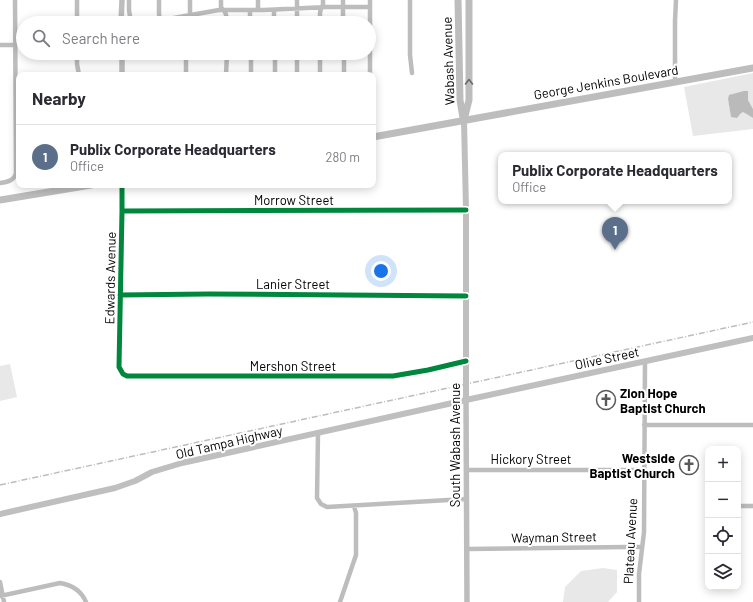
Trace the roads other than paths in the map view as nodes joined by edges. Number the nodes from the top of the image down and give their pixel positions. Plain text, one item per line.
1 (15, 0) edge
2 (77, 0) edge
3 (122, 0) edge
4 (129, 0) edge
5 (159, 0) edge
6 (190, 0) edge
7 (221, 0) edge
8 (258, 0) edge
9 (297, 0) edge
10 (323, 0) edge
11 (343, 0) edge
12 (370, 0) edge
13 (410, 0) edge
14 (458, 0) edge
15 (469, 0) edge
16 (676, 0) edge
17 (343, 6) junction
18 (370, 6) junction
19 (297, 8) junction
20 (321, 8) junction
21 (224, 10) junction
22 (250, 10) junction
23 (258, 10) junction
24 (274, 10) junction
25 (190, 15) junction
26 (77, 16) edge
27 (122, 16) edge
28 (130, 16) edge
29 (159, 16) edge
30 (184, 16) edge
31 (227, 16) edge
32 (250, 16) edge
33 (274, 16) edge
34 (297, 16) edge
35 (320, 16) edge
36 (343, 16) edge
37 (370, 16) edge
38 (0, 45) edge
39 (15, 45) junction
40 (77, 60) edge
41 (122, 60) edge
42 (186, 60) edge
43 (227, 60) edge
44 (251, 60) edge
45 (275, 60) edge
46 (297, 60) edge
47 (320, 60) edge
48 (344, 60) edge
49 (370, 60) edge
50 (753, 68) edge
51 (78, 72) edge
52 (122, 72) edge
53 (186, 72) edge
54 (226, 72) edge
55 (251, 72) edge
56 (274, 72) edge
57 (297, 72) edge
58 (320, 72) edge
59 (344, 72) edge
60 (370, 72) edge
61 (412, 72) dead end
62 (675, 82) junction
63 (464, 120) junction
64 (376, 136) edge
65 (0, 183) edge
66 (73, 188) edge
67 (122, 188) edge
68 (0, 200) edge
69 (466, 210) junction
70 (122, 212) junction
71 (120, 295) junction
72 (466, 296) junction
73 (753, 338) edge
74 (466, 361) junction
75 (644, 361) junction
76 (120, 371) joint
77 (466, 400) junction
78 (644, 425) junction
79 (753, 425) edge
80 (318, 433) junction
81 (466, 470) junction
82 (644, 470) junction
83 (466, 499) junction
84 (354, 506) junction
85 (741, 506) edge
86 (753, 506) edge
87 (0, 514) edge
88 (642, 547) junction
89 (467, 549) junction
90 (0, 582) edge
91 (1, 595) edge
92 (4, 602) edge
93 (86, 602) edge
94 (340, 602) edge
95 (467, 602) edge
96 (639, 602) edge

1 - 39 street
2 - 26 street
3 - 27 street
4 - 28 street
5 - 29 street
6 - 25 street
7 - 21 street
8 - 23 street
9 - 19 street
10 - 20 street
11 - 17 street
12 - 18 street
13 - 61 street
14 - 63 main road, Wabash Avenue
63 -> 15 main road, Wabash Avenue
16 - 62 street
17 - 18 street
17 - 20 street
17 - 36 street
18 - 37 street
19 - 20 street
19 - 24 street
19 - 34 street
20 - 35 street
21 - 22 street
21 - 25 street
21 - 31 street
22 - 23 street
22 - 32 street
23 - 24 street
24 - 33 street
25 - 30 street
38 - 39 street
39 - 65 street
40 - 51 street
41 - 52 street
42 - 53 street
43 - 54 street
44 - 55 street
45 - 56 street
46 - 57 street
47 - 58 street
48 - 59 street
49 - 60 street
50 - 62 main road, George Jenkins Boulevard
62 - 63 main road, George Jenkins Boulevard
63 - 64 main road, George Jenkins Boulevard
63 - 69 main road, South Wabash Avenue
66 - 68 main road
67 - 70 street, Edwards Avenue
69 - 70 street, Morrow Street
69 - 72 main road, South Wabash Avenue
70 - 71 street, Edwards Avenue
71 - 72 street, Lanier Street
71 - 76 street, Edwards Avenue
72 - 74 main road, South Wabash Avenue
73 - 75 main road, Olive Street
74 - 76 street, Mershon Street
74 - 77 main road, South Wabash Avenue
75 - 77 main road, Olive Street
75 - 78 street, Plateau Avenue
77 - 80 main road, Old Tampa Highway
77 - 81 street, South Wabash Avenue
78 - 79 street
78 - 82 street, Plateau Avenue
80 - 84 street
80 - 87 main road, Old Tampa Highway
81 - 82 street, Hickory Street
81 - 83 street, South Wabash Avenue
82 - 88 street, Plateau Avenue
83 - 84 street
83 - 89 street, South Wabash Avenue
84 - 94 street
85 - 86 street
88 - 89 street, Wayman Street
88 - 96 street, Plateau Avenue
89 - 95 street, South Wabash Avenue
90 - 91 street
91 - 92 street
91 - 93 street

